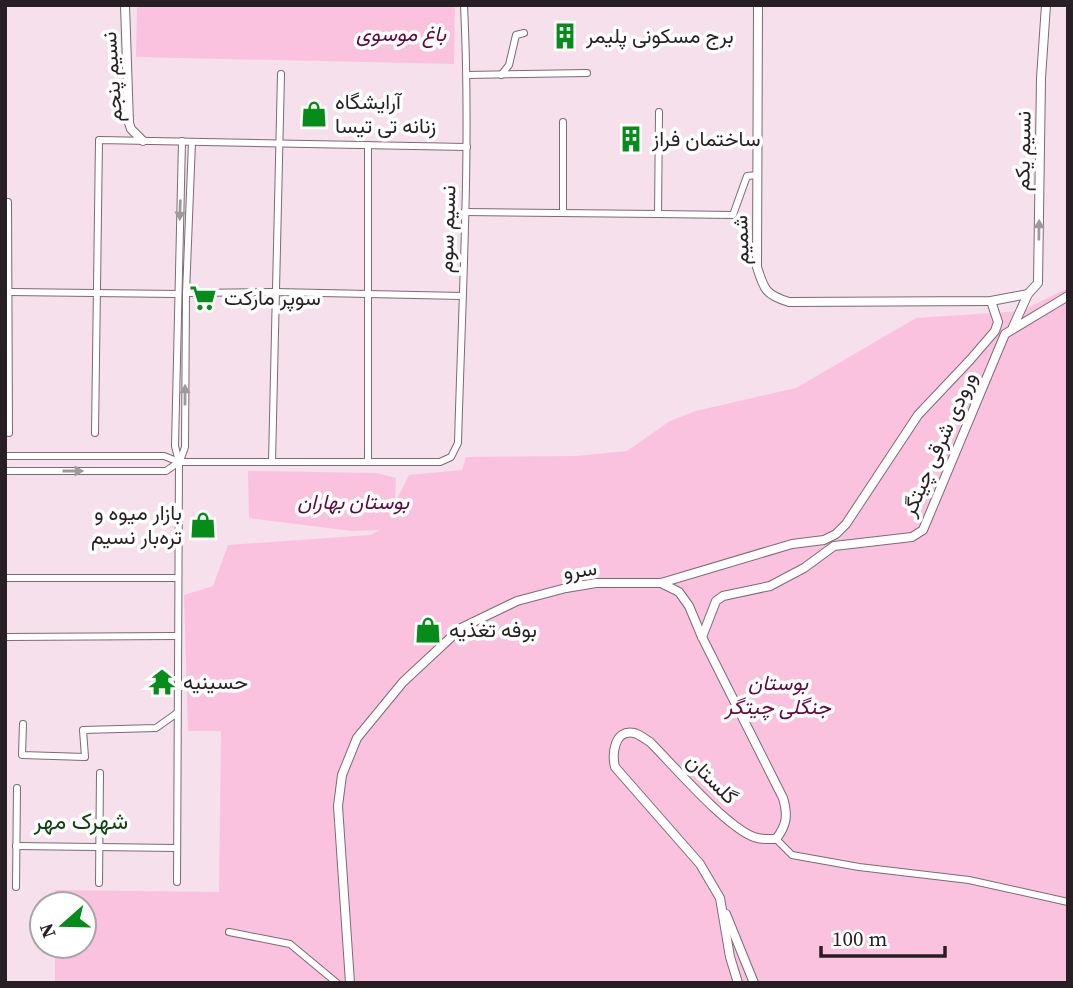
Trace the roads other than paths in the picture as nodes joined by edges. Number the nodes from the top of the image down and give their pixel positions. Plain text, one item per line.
1 (125, 5) edge
2 (464, 5) edge
3 (758, 5) edge
4 (1046, 5) edge
5 (524, 33) dead end
6 (587, 73) dead end
7 (281, 74) dead end
8 (467, 75) junction
9 (502, 75) junction
10 (659, 112) dead end
11 (563, 122) dead end
12 (143, 141) junction
13 (182, 141) junction
14 (192, 142) junction
15 (279, 143) junction
16 (368, 145) junction
17 (467, 147) junction
18 (758, 174) junction
19 (8, 202) dead end
20 (464, 212) junction
21 (563, 213) junction
22 (658, 214) junction
23 (10, 292) junction
24 (275, 292) junction
25 (97, 293) junction
26 (177, 293) junction
27 (186, 293) junction
28 (368, 293) junction
29 (1028, 294) junction
30 (462, 296) junction
31 (1068, 296) edge
32 (991, 301) junction
33 (1013, 328) junction
34 (1004, 334) junction
35 (991, 337) junction
36 (9, 433) dead end
37 (95, 433) dead end
38 (5, 456) edge
39 (179, 462) junction
40 (272, 462) junction
41 (368, 462) junction
42 (5, 471) edge
43 (5, 578) edge
44 (178, 578) junction
45 (661, 583) junction
46 (177, 636) junction
47 (5, 637) edge
48 (702, 637) junction
49 (177, 713) junction
50 (23, 724) dead end
51 (100, 773) dead end
52 (17, 788) dead end
53 (776, 839) junction
54 (16, 846) junction
55 (100, 847) junction
56 (177, 848) junction
57 (177, 882) dead end
58 (99, 883) dead end
59 (16, 887) dead end
60 (720, 898) junction
61 (1068, 902) edge
62 (229, 932) dead end
63 (337, 983) edge
64 (351, 983) edge
65 (738, 983) edge
66 (754, 983) edge

1 - 12 street, نسیم پنجم
2 - 8 street, نسیم سوم
3 - 18 street, شمیم
29 -> 4 street, نسیم یکم
5 - 9 street
6 - 9 street
7 - 15 street
8 - 9 street
8 - 17 street, نسیم سوم
10 - 22 street
11 - 21 street
12 - 13 street
12 - 25 street
13 - 14 street
13 -> 26 street
14 - 15 street
14 - 27 street
15 - 16 street
15 - 24 street
16 - 17 street
16 - 28 street
17 - 20 street, نسیم سوم
18 - 22 street
18 - 32 street, شمیم
19 - 23 street
20 - 21 street
20 - 30 street, نسیم سوم
21 - 22 street
23 - 25 street
23 - 36 street
24 - 27 street
24 - 28 street
24 - 40 street
25 - 26 street
25 - 37 street
26 - 39 street
39 -> 27 street
28 - 30 street
28 - 41 street
29 - 32 street, شمیم
29 - 33 street, نسیم یکم
30 - 41 street, نسیم سوم
31 - 33 street
32 - 35 street, سرو
33 - 34 street
34 - 35 street
34 - 48 street, ورودی شرقی چیتگر
35 - 45 street, سرو
38 - 39 street
39 - 40 street
42 -> 39 street
39 - 44 street
40 - 41 street
43 - 44 street
44 - 46 street
45 - 48 street
45 - 64 street, سرو
46 - 47 street
46 - 49 street
48 - 53 street
49 - 50 street
49 - 56 street
51 - 55 street
52 - 54 street
53 - 60 street, گلستان
53 - 61 street
54 - 55 street
54 - 59 street
55 - 56 street
55 - 58 street
56 - 57 street
60 - 65 street, گلستان
60 - 66 street
62 - 63 street

